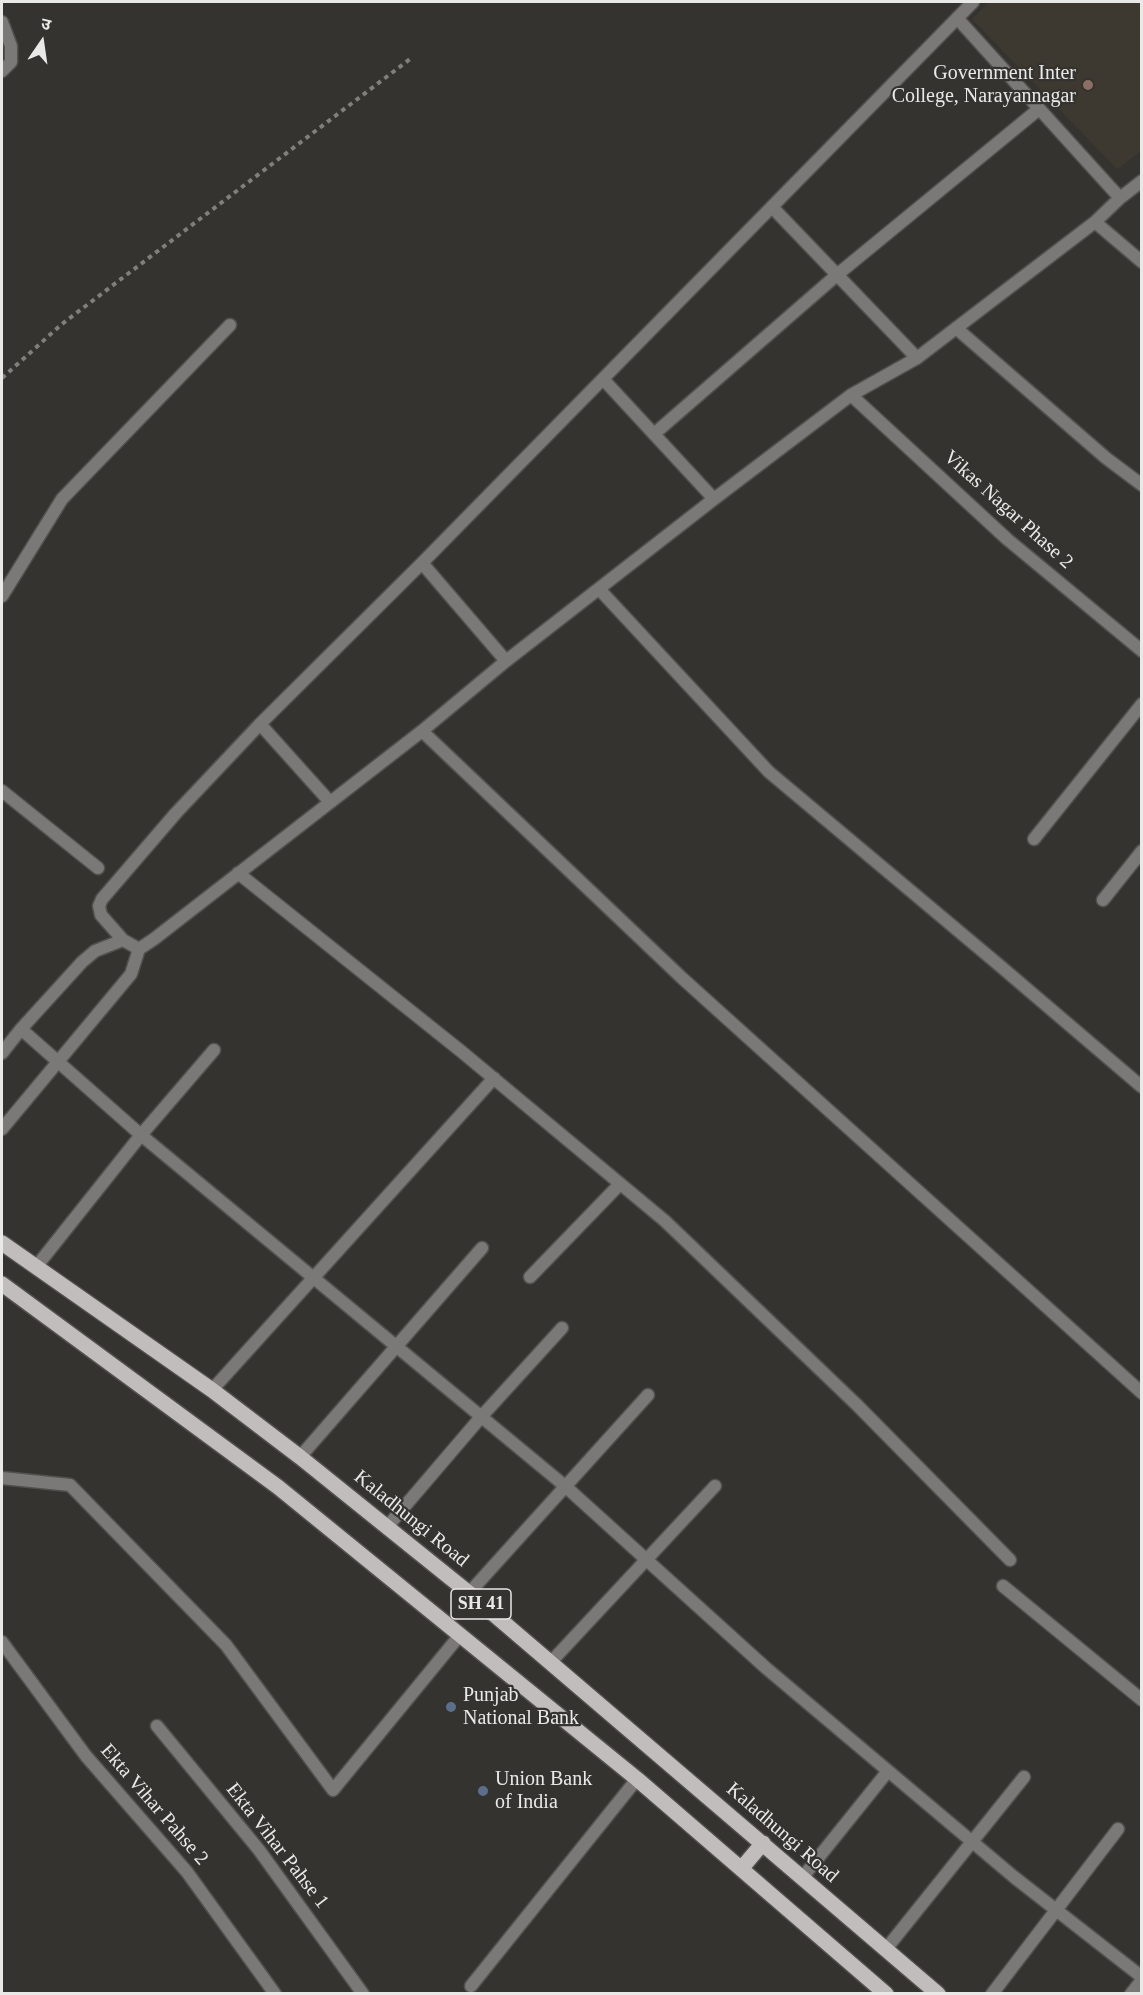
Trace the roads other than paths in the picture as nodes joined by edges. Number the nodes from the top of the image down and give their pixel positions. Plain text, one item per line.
1 (973, 2) edge
2 (957, 18) junction
3 (2, 22) edge
4 (2, 71) edge
5 (1039, 109) junction
6 (1142, 181) edge
7 (1120, 198) junction
8 (772, 207) junction
9 (1095, 222) junction
10 (1142, 262) edge
11 (838, 274) junction
12 (230, 325) dead end
13 (956, 328) junction
14 (918, 358) junction
15 (603, 379) junction
16 (851, 395) junction
17 (654, 434) junction
18 (1142, 484) edge
19 (714, 499) junction
20 (422, 563) junction
21 (599, 589) junction
22 (2, 596) edge
23 (1142, 651) edge
24 (506, 661) junction
25 (1142, 704) edge
26 (260, 724) junction
27 (422, 731) junction
28 (2, 791) edge
29 (330, 802) junction
30 (1034, 839) dead end
31 (1142, 851) edge
32 (98, 868) dead end
33 (238, 873) junction
34 (1103, 900) dead end
35 (123, 940) junction
36 (139, 949) junction
37 (21, 1029) junction
38 (214, 1050) dead end
39 (2, 1053) edge
40 (57, 1061) junction
41 (494, 1078) junction
42 (1142, 1087) edge
43 (2, 1129) edge
44 (141, 1135) junction
45 (620, 1184) junction
46 (2, 1243) edge
47 (482, 1248) dead end
48 (36, 1267) junction
49 (530, 1277) dead end
50 (313, 1278) junction
51 (2, 1284) edge
52 (561, 1328) dead end
53 (396, 1347) junction
54 (212, 1390) junction
55 (1142, 1393) edge
56 (648, 1395) dead end
57 (481, 1417) junction
58 (300, 1457) junction
59 (2, 1478) edge
60 (565, 1486) junction
61 (715, 1486) dead end
62 (387, 1527) junction
63 (645, 1560) junction
64 (1010, 1560) dead end
65 (1003, 1586) dead end
66 (469, 1593) junction
67 (460, 1635) junction
68 (2, 1642) edge
69 (550, 1663) junction
70 (1142, 1700) edge
71 (157, 1726) dead end
72 (888, 1771) junction
73 (1024, 1777) dead end
74 (637, 1779) junction
75 (1118, 1829) dead end
76 (972, 1841) junction
77 (764, 1843) junction
78 (741, 1869) junction
79 (802, 1878) junction
80 (1056, 1909) junction
81 (886, 1949) junction
82 (1142, 1979) edge
83 (471, 1986) dead end
84 (275, 1994) edge
85 (363, 1994) edge
86 (886, 1994) edge
87 (938, 1994) edge
88 (992, 1994) edge
89 (1131, 1994) edge

1 - 2 street
2 - 5 street
2 - 8 street
3 - 4 street
5 - 7 street
5 - 11 street
6 - 7 street
7 - 9 street
8 - 11 street
8 - 15 street
9 - 10 street
9 - 13 street
11 - 14 street
11 - 17 street
12 - 22 street
13 - 14 street
13 - 18 street
14 - 16 street
15 - 17 street
15 - 20 street
16 - 19 street
16 - 23 street, Vikas Nagar Phase 2
17 - 19 street
19 - 21 street
20 - 24 street
20 - 26 street
21 - 24 street
21 - 42 street
24 - 27 street
25 - 30 street
26 - 29 street
26 - 35 street
27 - 29 street
27 - 55 street
28 - 32 street
29 - 33 street
31 - 34 street
33 - 36 street
33 - 41 street
35 - 36 street
35 - 37 street
36 - 40 street
37 - 39 street
37 - 40 street
38 - 44 street
40 - 43 street
40 - 44 street
41 - 45 street
41 - 50 street
44 - 48 street
44 - 50 street
45 - 49 street
45 - 64 street
46 - 48 main road, Kaladhungi Road / SH 41
47 - 53 street
48 - 54 main road, Kaladhungi Road / SH 41
50 - 53 street
50 - 54 street
51 - 67 main road, SH 41
52 - 57 street
53 - 57 street
53 - 58 street
54 - 58 main road, Kaladhungi Road / SH 41
56 - 60 street
57 - 60 street
57 - 62 street
58 - 62 main road, Kaladhungi Road / SH 41
59 - 67 street
60 - 63 street
60 - 66 street
61 - 63 street
62 - 66 main road, Kaladhungi Road / SH 41
63 - 69 street
63 - 72 street
65 - 70 street
66 - 69 main road, Kaladhungi Road / SH 41
67 - 74 main road, SH 41
68 - 84 street, Ekta Vihar Pahse 2
69 - 77 main road, Kaladhungi Road / SH 41
71 - 85 street, Ekta Vihar Pahse 1
72 - 76 street
72 - 79 street
73 - 76 street
74 - 78 main road, SH 41
74 - 83 street
75 - 80 street
76 - 80 street
76 - 81 street
77 - 78 main road
77 - 79 main road, Kaladhungi Road / SH 41
78 - 86 main road, SH 41
79 - 81 main road, Kaladhungi Road / SH 41
80 - 82 street
80 - 88 street
81 - 87 main road, Kaladhungi Road / SH 41
82 - 89 street

